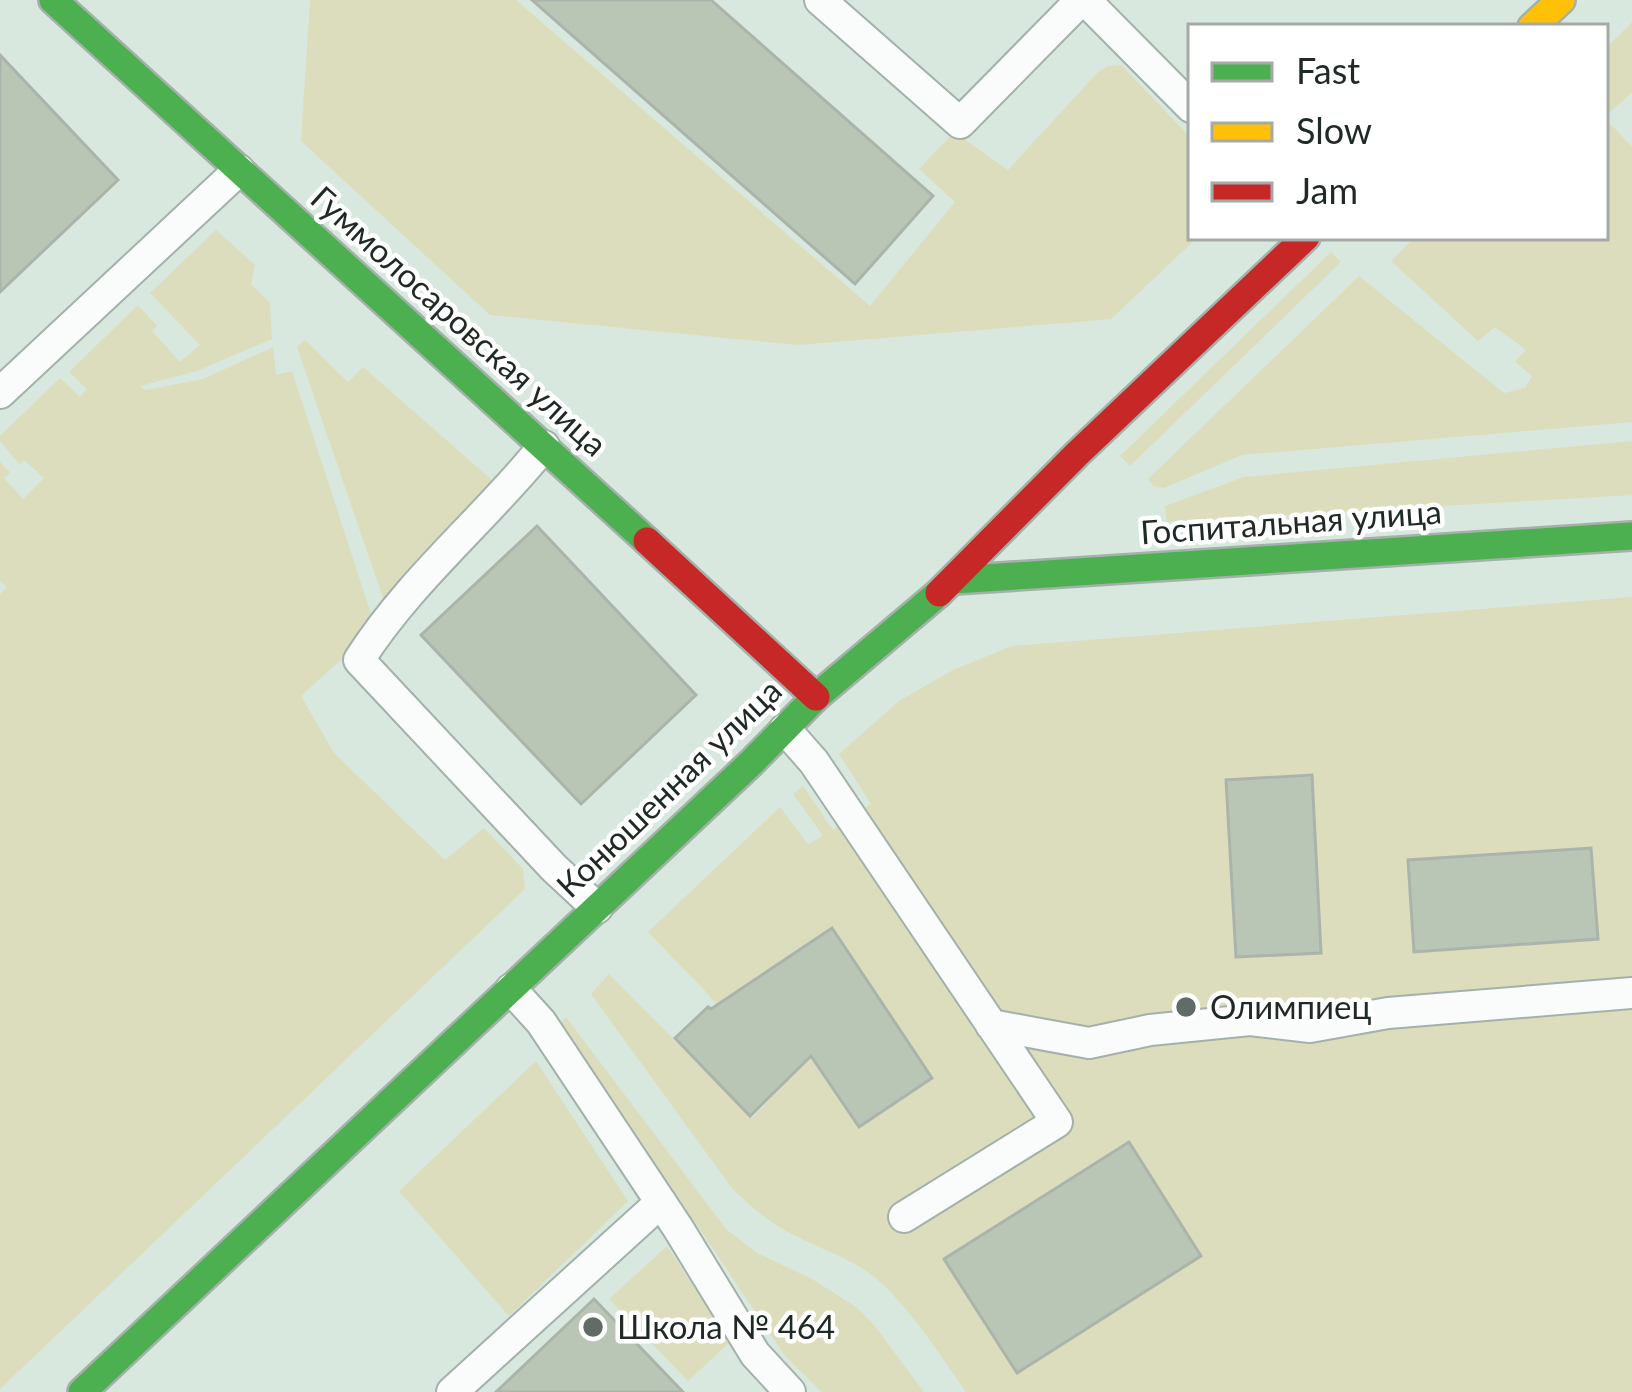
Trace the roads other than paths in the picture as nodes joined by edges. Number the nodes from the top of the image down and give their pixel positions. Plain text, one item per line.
1 (53, 0) edge
2 (820, 0) edge
3 (1083, 0) edge
4 (1561, 0) edge
5 (1535, 24) edge
6 (1188, 104) edge
7 (239, 170) junction
8 (1303, 240) edge
9 (0, 393) edge
10 (544, 446) junction
11 (1632, 536) edge
12 (954, 580) junction
13 (816, 697) junction
14 (784, 729) junction
15 (597, 908) junction
16 (511, 989) junction
17 (1632, 993) edge
18 (991, 1025) junction
19 (661, 1202) junction
20 (904, 1217) dead end
21 (82, 1392) edge
22 (452, 1392) edge
23 (790, 1392) edge

1 - 7 street, Гуммолосаровская улица
2 - 3 lane
3 - 6 lane
4 - 5 street
7 - 9 lane
7 - 10 street, Гуммолосаровская улица
8 - 12 street, Конюшенная улица
10 - 13 street, Гуммолосаровская улица
10 - 15 lane
11 - 12 street, Госпитальная улица
12 - 13 street, Конюшенная улица
13 - 14 street, Конюшенная улица
14 - 15 street, Конюшенная улица
14 - 18 lane
15 - 16 street, Конюшенная улица
16 - 19 lane
16 - 21 street, Конюшенная улица
17 - 18 lane
18 - 20 lane
19 - 22 lane
19 - 23 lane

